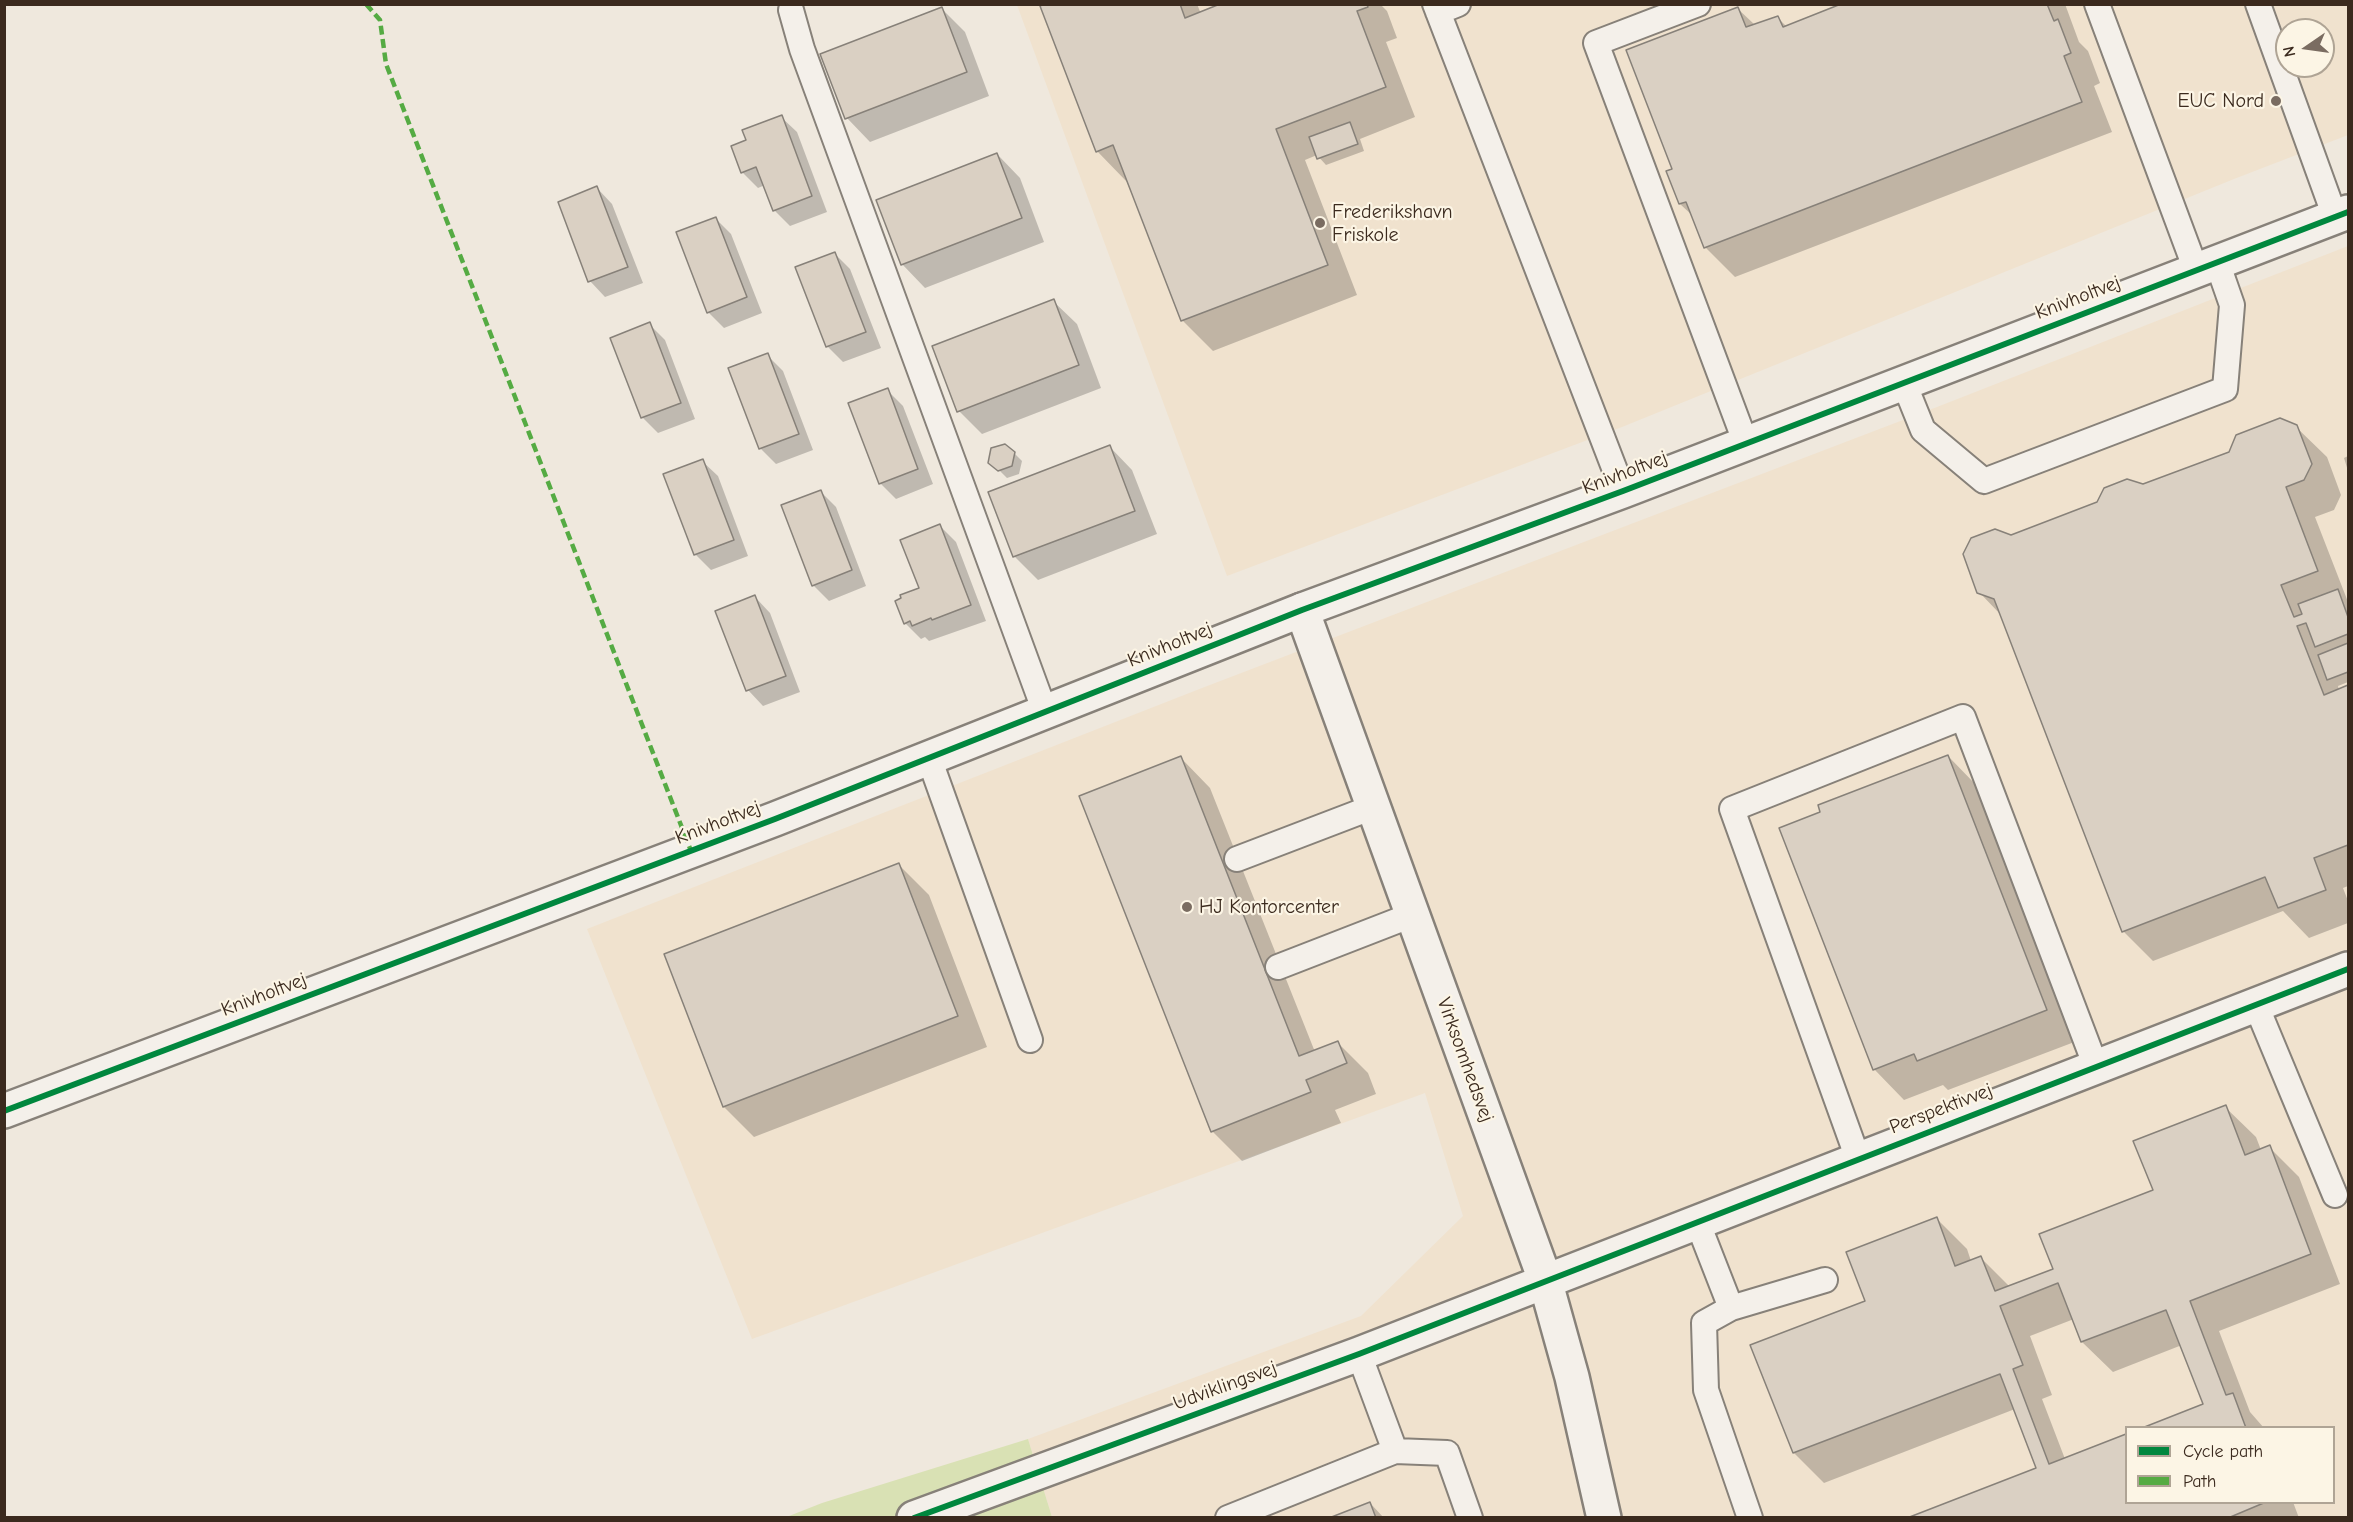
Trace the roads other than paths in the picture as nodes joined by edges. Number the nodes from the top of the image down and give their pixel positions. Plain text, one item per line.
1 (1698, 4) edge
2 (2097, 4) edge
3 (2258, 4) edge
4 (1444, 7) edge
5 (791, 10) dead end
6 (2342, 214) edge
7 (2206, 266) junction
8 (1904, 383) junction
9 (1746, 444) junction
10 (1623, 491) junction
11 (1302, 610) junction
12 (1045, 712) junction
13 (928, 758) junction
14 (1373, 807) junction
15 (1238, 859) dead end
16 (1412, 915) junction
17 (1278, 967) dead end
18 (2349, 969) edge
19 (2256, 1005) junction
20 (1030, 1040) dead end
21 (2096, 1067) junction
22 (4, 1111) edge
23 (1858, 1159) junction
24 (2335, 1195) dead end
25 (1697, 1221) junction
26 (1545, 1280) junction
27 (1826, 1280) dead end
28 (1731, 1308) junction
29 (1359, 1354) junction
30 (1395, 1451) junction
31 (914, 1518) edge
32 (1228, 1518) edge
33 (1470, 1518) edge
34 (1604, 1518) edge
35 (1750, 1518) edge

1 - 9 lane
2 - 7 lane
3 - 6 lane
4 - 10 lane
5 - 12 lane
6 - 7 street, Knivholtvej
7 - 8 street, Knivholtvej
7 - 8 lane
8 - 9 street, Knivholtvej
9 - 10 street, Knivholtvej
10 - 11 street, Knivholtvej
11 - 12 street, Knivholtvej
11 - 14 street, Virksomhedsvej
12 - 13 street, Knivholtvej
13 - 20 lane
13 - 22 street, Knivholtvej
14 - 15 lane
14 - 16 street, Virksomhedsvej
16 - 17 lane
16 - 26 street, Virksomhedsvej
18 - 19 street, Perspektivvej
19 - 21 street, Perspektivvej
19 - 24 lane
21 - 23 street, Perspektivvej
21 - 23 lane
23 - 25 street, Perspektivvej
25 - 26 street, Perspektivvej
25 - 28 lane
26 - 29 street, Udviklingsvej
26 - 34 street, Virksomhedsvej
27 - 28 lane
28 - 35 lane
29 - 30 lane
29 - 31 street, Udviklingsvej
30 - 32 lane
30 - 33 lane

